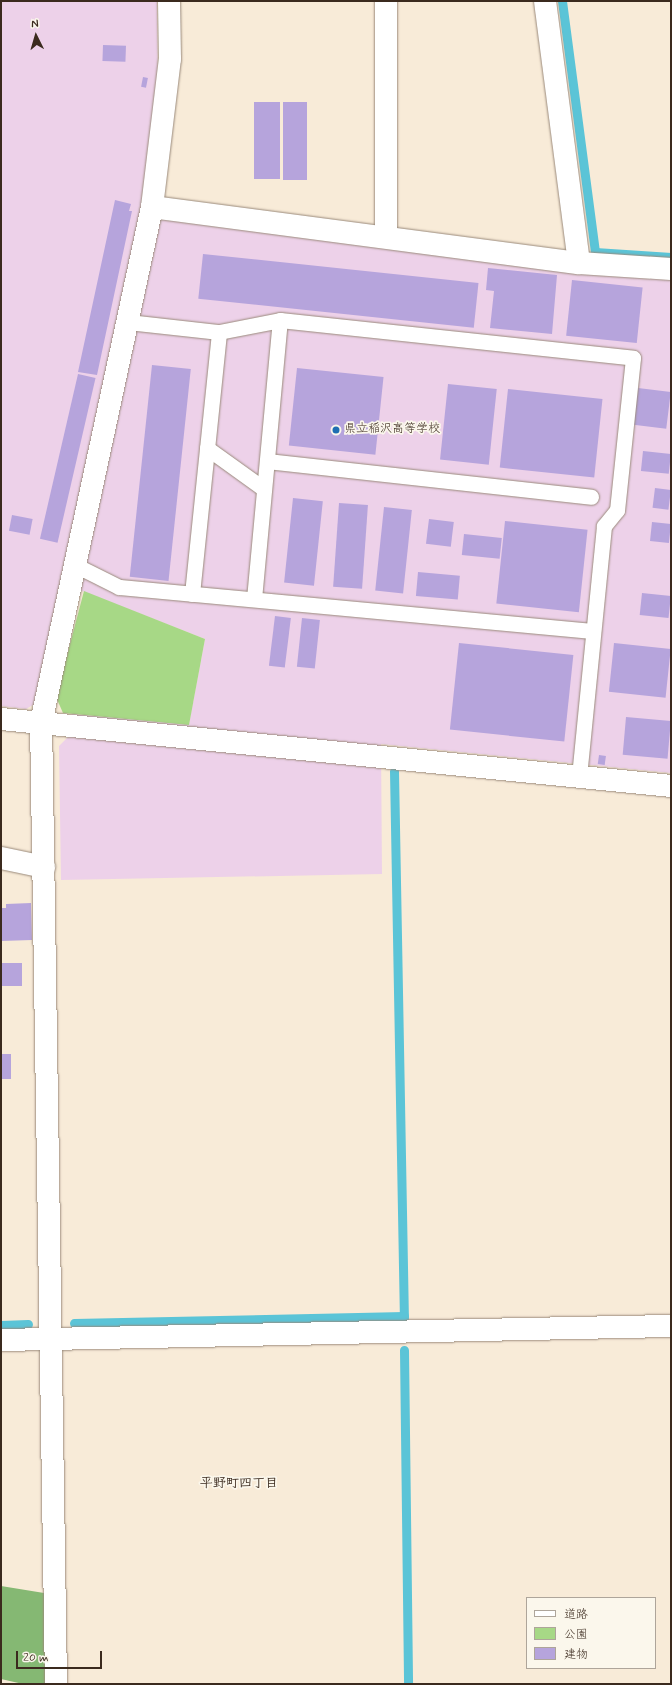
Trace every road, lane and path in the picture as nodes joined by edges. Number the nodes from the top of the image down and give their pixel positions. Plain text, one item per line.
1 (169, 1) edge
2 (386, 1) edge
3 (545, 1) edge
4 (152, 207) junction
5 (386, 237) junction
6 (579, 263) junction
7 (671, 269) edge
8 (280, 320) junction
9 (128, 322) junction
10 (219, 332) junction
11 (207, 448) junction
12 (267, 462) junction
13 (264, 490) junction
14 (591, 497) dead end
15 (75, 565) junction
16 (192, 594) junction
17 (254, 599) junction
18 (593, 631) junction
19 (1, 719) edge
20 (41, 723) junction
21 (578, 777) junction
22 (671, 786) edge
23 (1, 858) edge
24 (44, 867) junction
25 (671, 1326) edge
26 (51, 1339) junction
27 (1, 1340) edge
28 (56, 1684) edge

1 - 4 street
2 - 5 street
3 - 6 street
4 - 5 street
4 - 9 street
5 - 6 street
6 - 7 street
8 - 10 lane
8 - 12 lane
8 - 18 lane
9 - 10 lane
9 - 15 street
10 - 11 lane
11 - 13 lane
11 - 16 lane
12 - 13 lane
12 - 14 lane
13 - 17 lane
15 - 16 lane
15 - 20 street
16 - 17 lane
17 - 18 lane
18 - 21 lane
19 - 20 street
20 - 21 street
20 - 24 street
21 - 22 street
23 - 24 street
24 - 26 street
25 - 26 street
26 - 27 street
26 - 28 street

